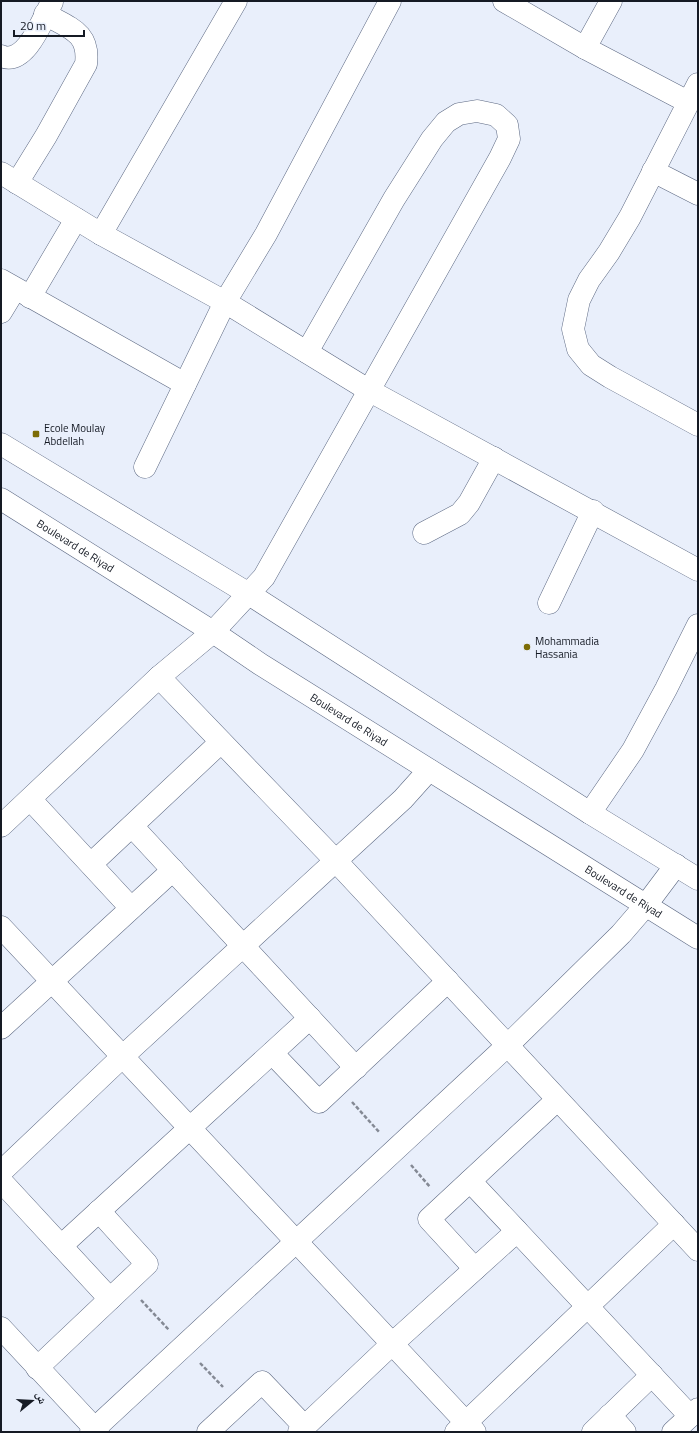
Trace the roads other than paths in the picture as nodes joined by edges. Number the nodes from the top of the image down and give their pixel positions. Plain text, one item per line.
1 (390, 1) edge
2 (504, 1) edge
3 (611, 1) edge
4 (231, 3) edge
5 (49, 8) edge
6 (585, 48) junction
7 (1, 56) edge
8 (693, 93) edge
9 (653, 171) junction
10 (9, 178) edge
11 (698, 194) edge
12 (76, 218) junction
13 (102, 234) junction
14 (15, 288) edge
15 (225, 302) junction
16 (1, 312) edge
17 (307, 352) junction
18 (185, 384) junction
19 (370, 391) junction
20 (698, 424) edge
21 (1, 444) edge
22 (494, 458) junction
23 (145, 467) dead end
24 (1, 499) edge
25 (593, 511) junction
26 (424, 533) dead end
27 (698, 570) edge
28 (249, 594) junction
29 (549, 603) dead end
30 (698, 625) edge
31 (213, 632) junction
32 (159, 677) junction
33 (221, 742) junction
34 (429, 770) junction
35 (30, 799) junction
36 (590, 813) junction
37 (1, 826) edge
38 (132, 826) junction
39 (335, 860) junction
40 (91, 864) junction
41 (676, 865) junction
42 (173, 870) junction
43 (698, 879) edge
44 (646, 905) junction
45 (131, 908) junction
46 (1, 926) edge
47 (698, 938) edge
48 (242, 945) junction
49 (52, 981) junction
50 (448, 981) junction
51 (310, 1018) junction
52 (1, 1028) edge
53 (508, 1045) junction
54 (272, 1053) junction
55 (122, 1057) junction
56 (356, 1068) junction
57 (557, 1100) junction
58 (190, 1129) junction
59 (1, 1172) edge
60 (1, 1181) edge
61 (470, 1181) junction
62 (99, 1212) junction
63 (674, 1224) junction
64 (517, 1231) junction
65 (295, 1242) junction
66 (61, 1246) junction
67 (698, 1250) edge
68 (475, 1269) junction
69 (110, 1299) junction
70 (589, 1307) junction
71 (1, 1328) edge
72 (392, 1344) junction
73 (38, 1368) junction
74 (652, 1375) junction
75 (694, 1412) edge
76 (610, 1415) junction
77 (221, 1428) edge
78 (302, 1429) edge
79 (466, 1429) edge
80 (95, 1431) edge
81 (593, 1432) edge
82 (625, 1432) edge
83 (673, 1432) edge

1 - 15 street
2 - 6 street
3 - 6 street
4 - 13 street
5 - 7 street
5 - 10 street
6 - 8 street
8 - 9 street
9 - 11 street
9 - 20 street
10 - 12 street
12 - 13 street
12 - 14 street
13 - 15 street
14 - 16 street
14 - 18 street
15 - 17 street
15 - 18 street
17 - 19 street
17 - 19 street
18 - 23 street
19 - 22 street
19 - 28 street
21 - 28 street
22 - 25 street
22 - 26 street
24 - 31 street, Boulevard de Riyad
25 - 27 street
25 - 29 street
28 - 31 street
28 - 36 street
30 - 36 street
31 - 32 street
31 - 34 street, Boulevard de Riyad
32 - 33 street
32 - 35 street
33 - 38 street
33 - 39 street
34 - 39 street
34 - 44 street, Boulevard de Riyad
35 - 37 street
35 - 40 street
36 - 41 street
38 - 40 street
38 - 42 street
39 - 48 street
39 - 50 street
40 - 45 street
41 - 43 street
41 - 44 street
42 - 45 street
42 - 48 street
44 - 47 street, Boulevard de Riyad
44 - 53 street
45 - 49 street
46 - 49 street
48 - 51 street
48 - 55 street
49 - 52 street
49 - 55 street
50 - 53 street
50 - 56 street
51 - 54 street
51 - 56 street
53 - 57 street
53 - 65 street
54 - 56 street
54 - 58 street
55 - 58 street
55 - 59 street
57 - 61 street
57 - 63 street
58 - 62 street
58 - 65 street
60 - 66 street
61 - 64 street
61 - 68 street
62 - 66 street
62 - 69 street
63 - 67 street
63 - 70 street
64 - 68 street
64 - 70 street
65 - 72 street
65 - 80 street
66 - 69 street
68 - 72 street
69 - 73 street
70 - 74 street
70 - 79 street
71 - 73 street
72 - 78 street
72 - 79 street
73 - 80 street
74 - 75 street
74 - 76 street
75 - 83 street
76 - 81 street
76 - 82 street
77 - 78 street

